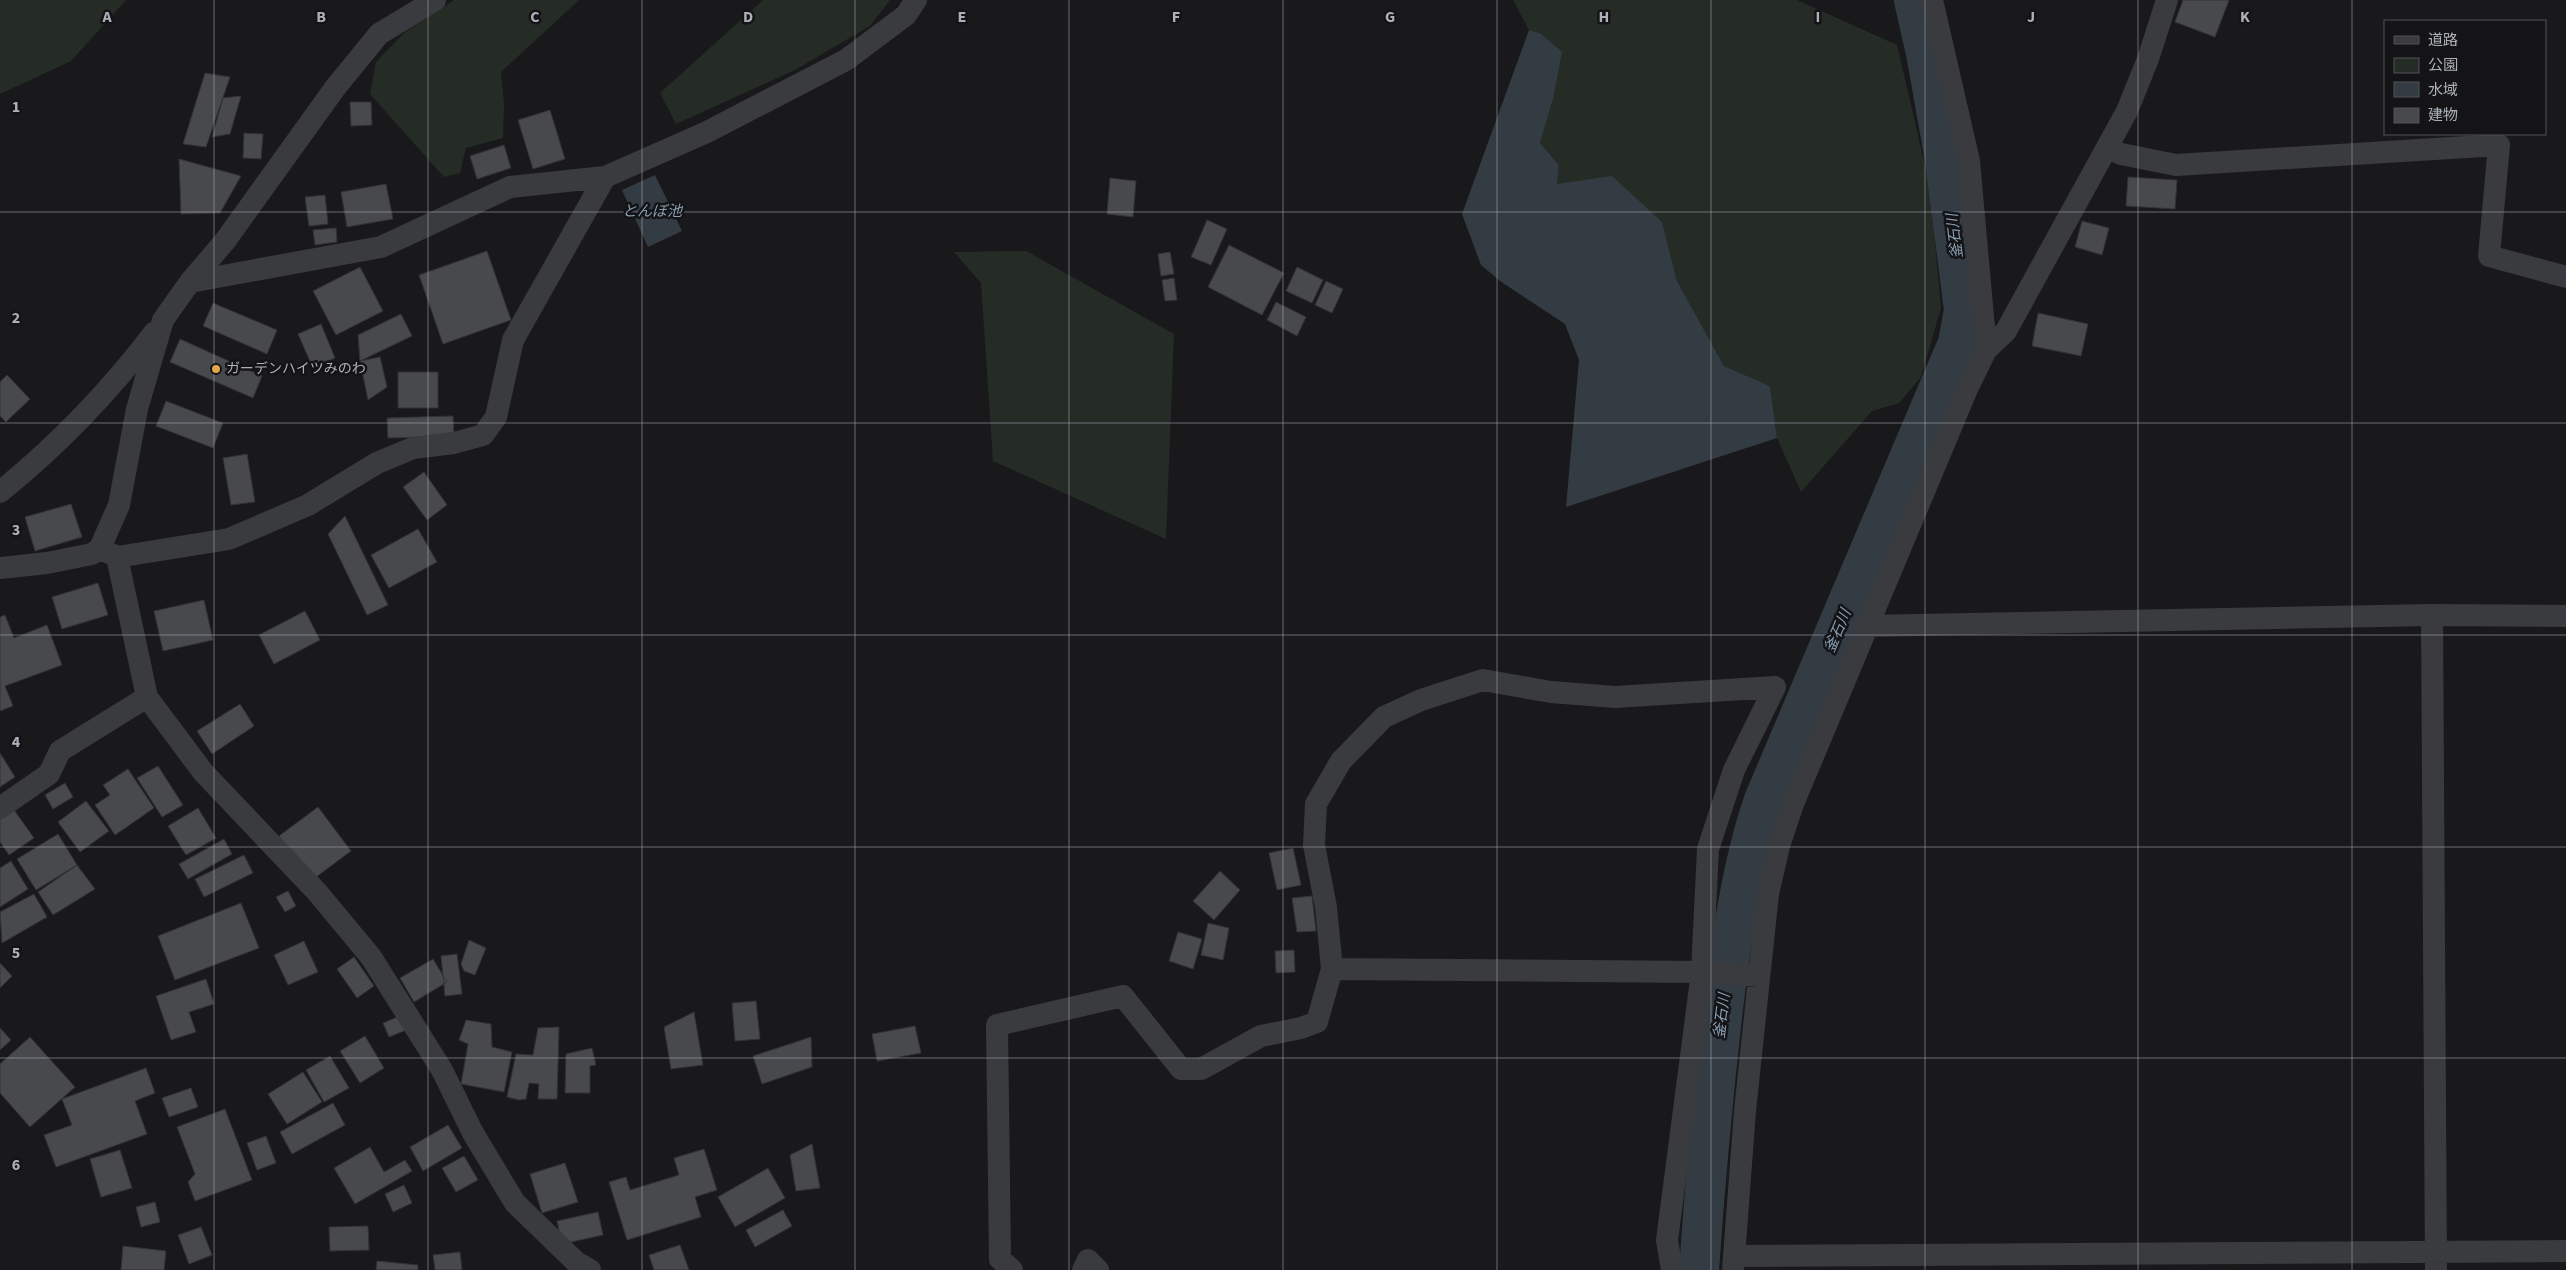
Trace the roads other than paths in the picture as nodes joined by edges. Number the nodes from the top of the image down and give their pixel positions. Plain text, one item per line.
1 (435, 0) edge
2 (916, 0) edge
3 (1932, 0) edge
4 (2166, 0) edge
5 (2108, 148) junction
6 (605, 177) junction
7 (2566, 277) edge
8 (190, 282) junction
9 (163, 320) junction
10 (1986, 350) junction
11 (0, 492) edge
12 (108, 553) junction
13 (0, 568) edge
14 (2432, 615) junction
15 (2566, 616) edge
16 (1867, 626) junction
17 (147, 697) junction
18 (0, 808) edge
19 (1332, 969) junction
20 (1706, 973) junction
21 (1751, 975) junction
22 (2566, 1251) edge
23 (2436, 1261) edge
24 (1734, 1263) edge
25 (590, 1270) edge
26 (1012, 1270) edge
27 (1084, 1270) edge
28 (1098, 1270) edge
29 (1672, 1270) edge

1 - 8 street
2 - 6 street
3 - 10 street
4 - 5 street
5 - 7 street
5 - 10 street
6 - 8 street
6 - 12 street
8 - 9 street
9 - 11 street
9 - 12 street
10 - 16 street
12 - 13 street
12 - 17 street
14 - 15 street
14 - 16 street
14 - 23 street
16 - 21 street
17 - 18 street
17 - 25 street
19 - 20 street
19 - 20 street
19 - 26 street
20 - 21 street
20 - 29 street
21 - 24 street
22 - 23 street
23 - 24 street
27 - 28 street

